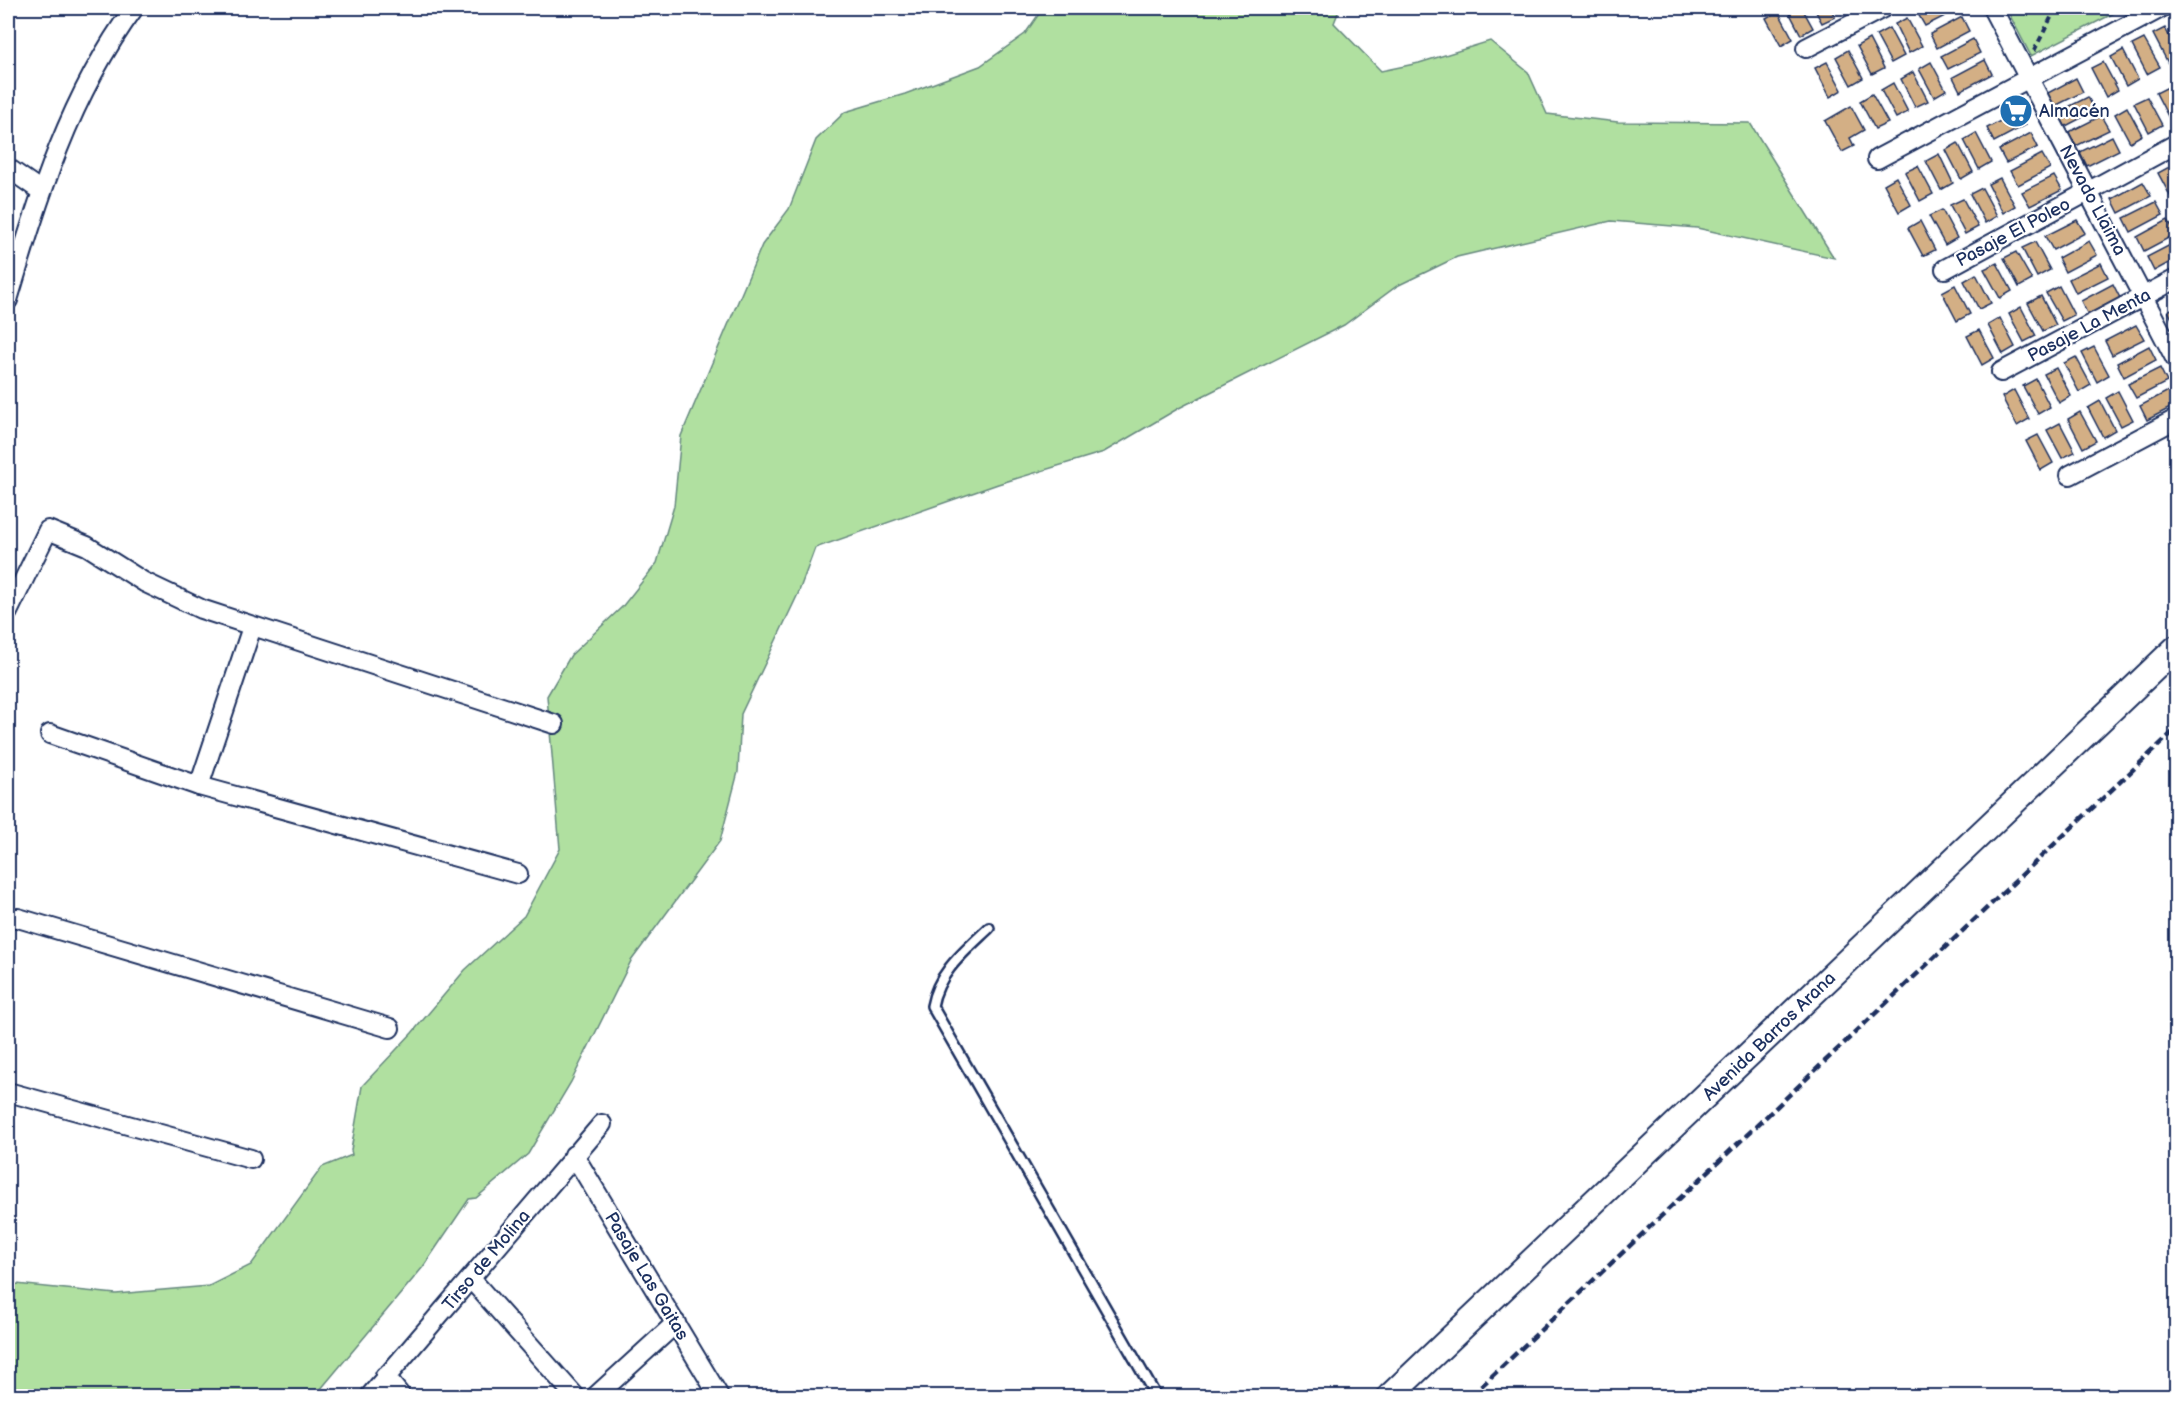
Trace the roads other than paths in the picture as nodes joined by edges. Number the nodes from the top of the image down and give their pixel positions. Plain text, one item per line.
1 (134, 8) edge
2 (1883, 8) edge
3 (1992, 8) edge
4 (2161, 8) edge
5 (1806, 48) dead end
6 (2029, 78) junction
7 (2176, 144) edge
8 (1877, 159) dead end
9 (8, 168) edge
10 (41, 191) junction
11 (2088, 192) junction
12 (1945, 269) dead end
13 (2176, 279) edge
14 (2143, 297) junction
15 (8, 300) edge
16 (2176, 360) edge
17 (2001, 372) dead end
18 (2176, 418) edge
19 (2070, 475) dead end
20 (8, 612) edge
21 (252, 627) junction
22 (2176, 646) edge
23 (554, 724) dead end
24 (50, 734) dead end
25 (199, 786) junction
26 (518, 874) dead end
27 (8, 918) edge
28 (989, 928) dead end
29 (390, 1028) dead end
30 (8, 1092) edge
31 (602, 1124) dead end
32 (574, 1155) junction
33 (251, 1159) dead end
34 (471, 1279) junction
35 (676, 1323) junction
36 (385, 1376) junction
37 (370, 1396) edge
38 (401, 1396) edge
39 (575, 1396) edge
40 (596, 1396) edge
41 (719, 1396) edge
42 (1156, 1396) edge
43 (1390, 1396) edge

1 - 10 street
2 - 5 street
3 - 6 street, Nevado Llaima
4 - 6 street
6 - 8 street
6 - 11 street, Nevado Llaima
7 - 11 street, Pasaje El Poleo
9 - 10 street
10 - 15 street
11 - 12 street, Pasaje El Poleo
11 - 14 street, Nevado Llaima
13 - 14 street, Pasaje La Menta
14 - 16 street, Nevado Llaima
14 - 17 street, Pasaje La Menta
18 - 19 street
20 - 21 street
21 - 23 street
21 - 25 street
22 - 43 main road, Avenida Barros Arana
24 - 25 street
25 - 26 street
27 - 29 street
28 - 42 lane
30 - 33 street
31 - 32 street, Tirso de Molina
32 - 34 street, Tirso de Molina
32 - 35 street, Pasaje Las Gaitas
34 - 36 street, Tirso de Molina
34 - 39 street
35 - 40 street
35 - 41 street, Pasaje Las Gaitas
36 - 37 street, Tirso de Molina
36 - 38 street

